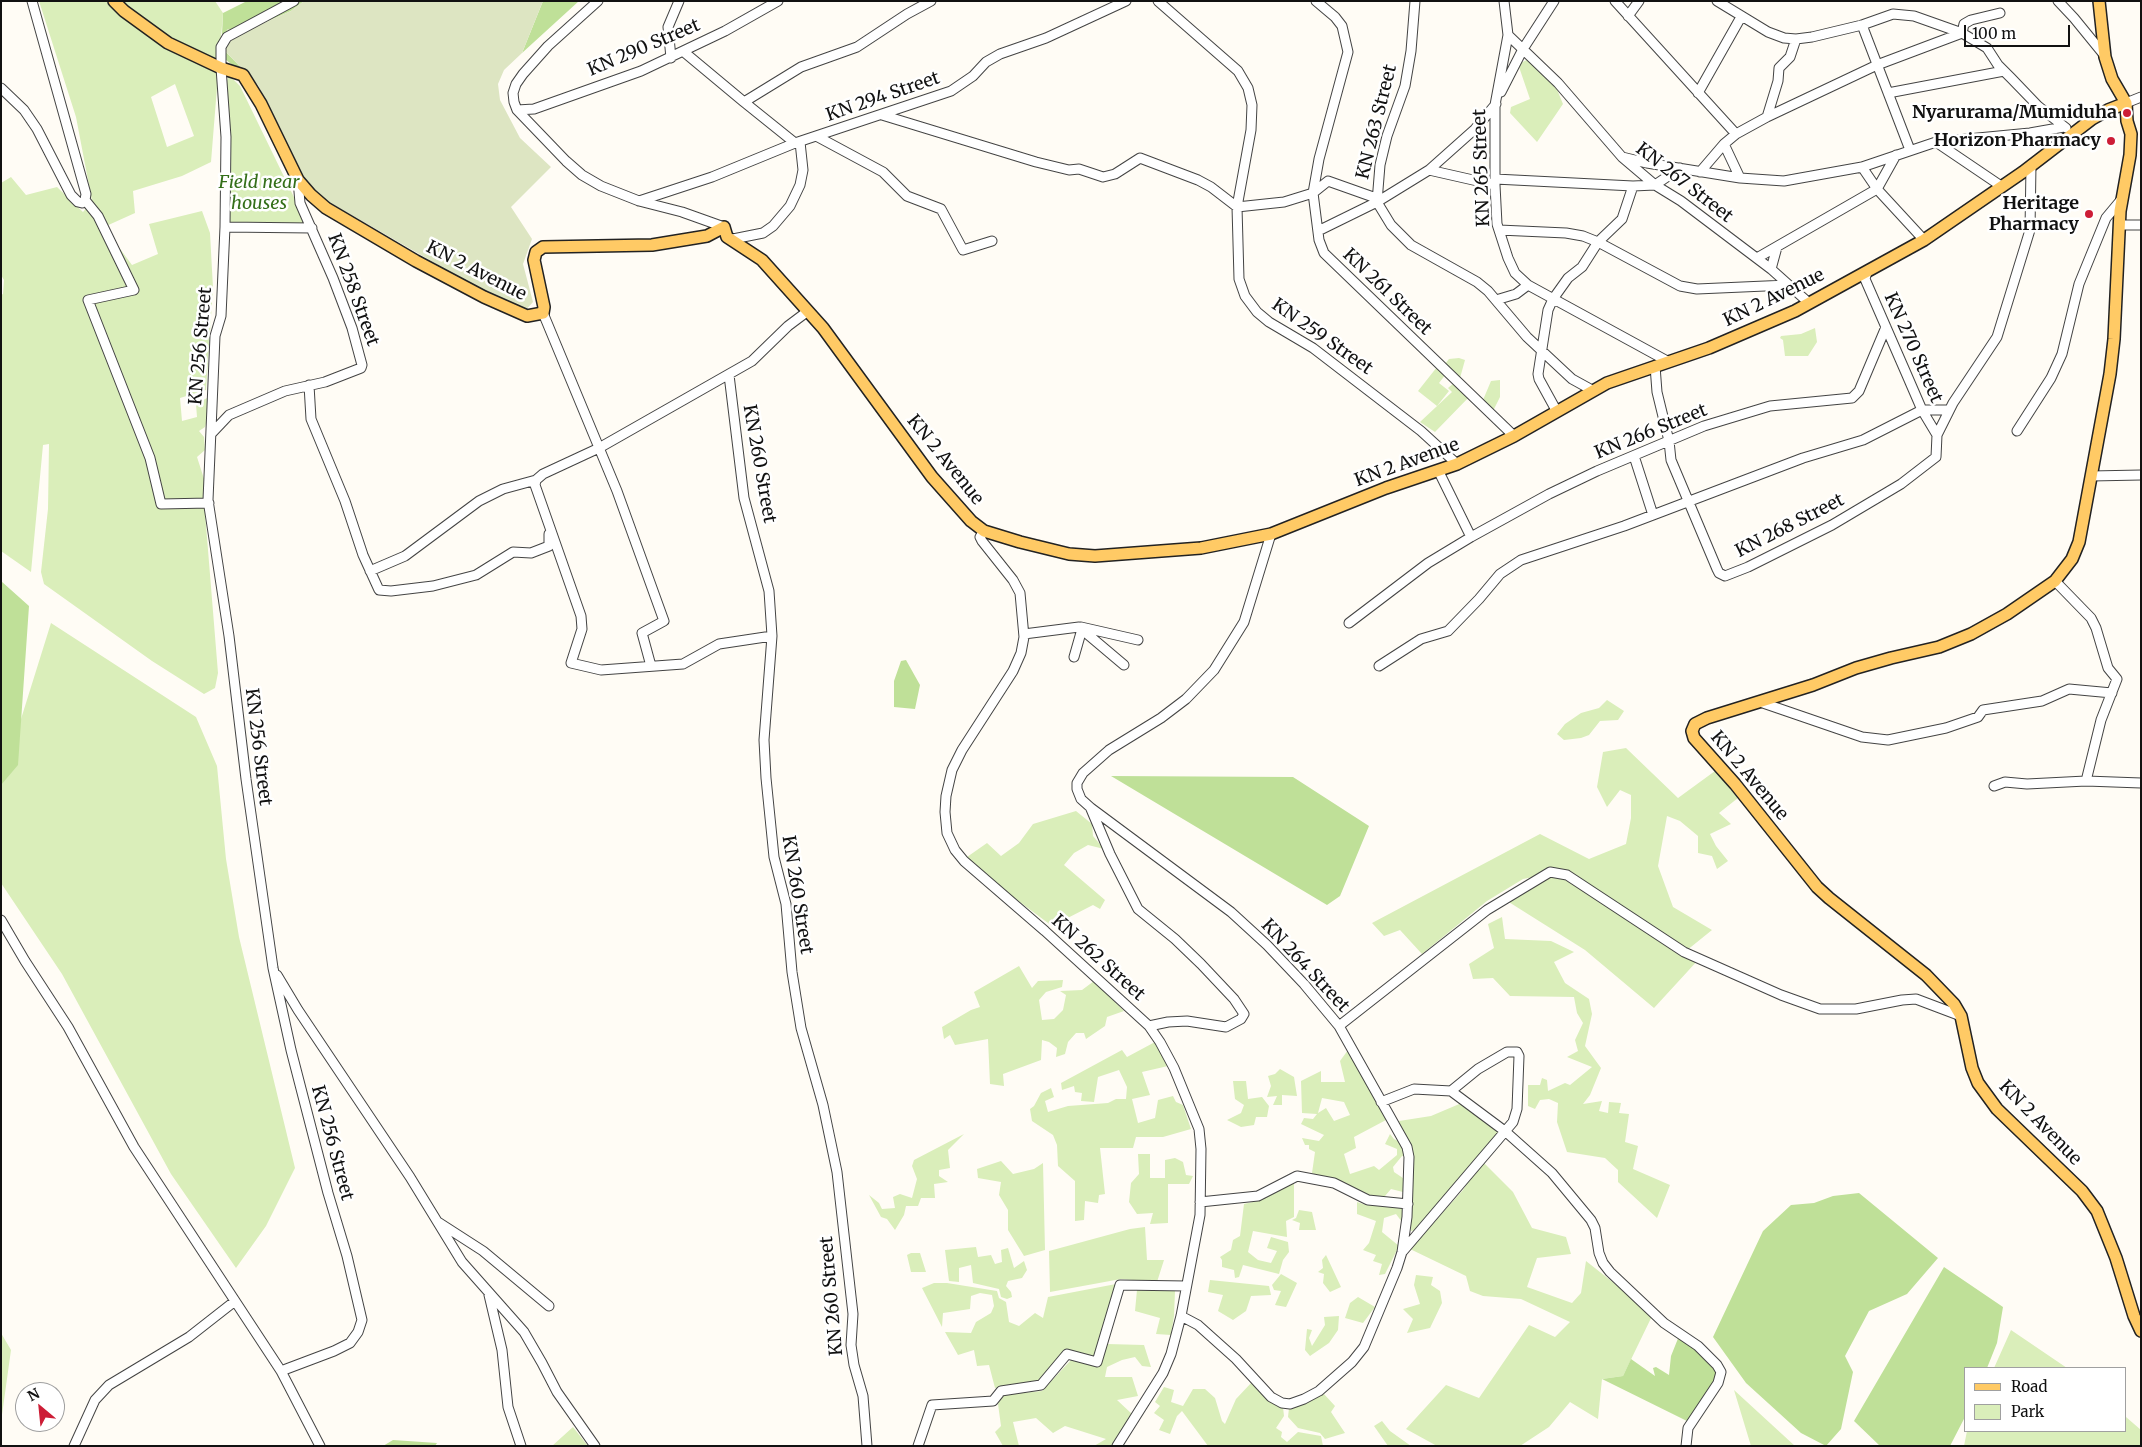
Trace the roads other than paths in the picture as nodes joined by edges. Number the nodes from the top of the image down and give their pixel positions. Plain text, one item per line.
1 (32, 1) edge
2 (114, 1) edge
3 (294, 1) edge
4 (598, 1) edge
5 (679, 1) edge
6 (778, 1) edge
7 (931, 1) edge
8 (1126, 1) edge
9 (1158, 1) edge
10 (1316, 1) edge
11 (1415, 1) edge
12 (1504, 1) edge
13 (1554, 1) edge
14 (1615, 1) edge
15 (1639, 1) edge
16 (1717, 1) edge
17 (2058, 1) edge
18 (2099, 1) edge
19 (2000, 13) dead end
20 (1628, 16) junction
21 (1741, 17) junction
22 (1862, 25) junction
23 (1962, 33) junction
24 (1508, 35) junction
25 (1796, 39) junction
26 (1524, 49) junction
27 (684, 52) junction
28 (2105, 57) junction
29 (671, 58) junction
30 (1877, 65) junction
31 (221, 68) junction
32 (2004, 71) junction
33 (1, 88) edge
34 (1698, 93) junction
35 (1888, 93) junction
36 (2141, 97) edge
37 (744, 102) junction
38 (2126, 103) junction
39 (1495, 105) junction
40 (517, 110) junction
41 (882, 115) junction
42 (1767, 117) junction
43 (2069, 129) junction
44 (1736, 134) junction
45 (2136, 135) edge
46 (818, 136) junction
47 (1936, 142) junction
48 (798, 143) junction
49 (1724, 144) junction
50 (1910, 150) junction
51 (1896, 155) junction
52 (1622, 158) junction
53 (2031, 165) junction
54 (1862, 167) junction
55 (1680, 168) junction
56 (1429, 170) junction
57 (1700, 172) junction
58 (1740, 178) junction
59 (298, 180) junction
60 (1495, 182) junction
61 (1655, 185) junction
62 (1633, 186) junction
63 (2001, 186) junction
64 (1878, 189) junction
65 (1313, 193) junction
66 (85, 200) junction
67 (1377, 200) junction
68 (2121, 200) junction
69 (639, 201) junction
70 (1237, 208) junction
71 (2120, 225) junction
72 (2141, 225) edge
73 (225, 227) junction
74 (312, 228) junction
75 (724, 228) junction
76 (1498, 230) junction
77 (1318, 231) junction
78 (733, 239) junction
79 (1924, 240) junction
80 (992, 241) dead end
81 (1598, 242) junction
82 (1777, 248) junction
83 (1757, 258) junction
84 (1772, 269) junction
85 (1866, 272) junction
86 (1528, 285) junction
87 (1788, 285) junction
88 (1553, 299) junction
89 (1496, 300) junction
90 (1809, 303) junction
91 (808, 311) junction
92 (543, 313) junction
93 (1886, 327) junction
94 (1542, 350) junction
95 (1669, 362) junction
96 (1654, 366) junction
97 (729, 375) junction
98 (309, 385) junction
99 (1592, 390) junction
100 (1556, 410) junction
101 (1922, 410) junction
102 (1949, 410) junction
103 (2017, 431) dead end
104 (211, 434) junction
105 (1937, 435) junction
106 (1514, 436) junction
107 (1669, 441) junction
108 (599, 448) junction
109 (1634, 456) junction
110 (1457, 464) junction
111 (1438, 470) junction
112 (2091, 476) junction
113 (2141, 476) edge
114 (536, 480) junction
115 (1689, 502) junction
116 (209, 503) junction
117 (1653, 515) junction
118 (550, 529) junction
119 (984, 531) junction
120 (1271, 534) junction
121 (1471, 537) junction
122 (370, 571) junction
123 (2055, 581) junction
124 (1348, 623) dead end
125 (1080, 628) junction
126 (1024, 634) junction
127 (772, 636) junction
128 (1138, 640) dead end
129 (1074, 657) dead end
130 (1124, 665) dead end
131 (651, 666) junction
132 (1379, 666) dead end
133 (2112, 693) junction
134 (1760, 702) junction
135 (2086, 781) junction
136 (2141, 783) edge
137 (1994, 786) dead end
138 (1091, 808) junction
139 (1, 920) edge
140 (273, 968) junction
141 (1961, 1016) junction
142 (1149, 1026) junction
143 (1339, 1026) junction
144 (1451, 1091) junction
145 (1381, 1102) junction
146 (1506, 1132) junction
147 (1200, 1202) junction
148 (1408, 1204) junction
149 (436, 1221) junction
150 (1402, 1252) junction
151 (1186, 1286) junction
152 (489, 1294) junction
153 (235, 1301) junction
154 (550, 1306) dead end
155 (1181, 1316) junction
156 (2141, 1331) edge
157 (281, 1371) junction
158 (74, 1446) edge
159 (320, 1446) edge
160 (521, 1446) edge
161 (595, 1446) edge
162 (867, 1446) edge
163 (918, 1446) edge
164 (1118, 1446) edge
165 (1686, 1446) edge

1 - 66 street
2 - 31 main road, KN 2 Avenue
3 - 31 street, KN 256 Street
4 - 40 street
5 - 29 street
6 - 27 street, KN 290 Street
7 - 37 street
8 - 41 street, KN 294 Street
9 - 70 street, KN 259 Street
10 - 65 street, KN 261 Street
11 - 67 street, KN 263 Street
12 - 24 street, KN 265 Street
13 - 26 street
14 - 20 street
15 - 20 street
16 - 21 street
17 - 28 street
18 - 28 main road
19 - 23 street
20 - 34 street
21 - 25 street
21 - 34 street
22 - 23 street
22 - 25 street
22 - 30 street
23 - 30 street
23 - 32 street
24 - 26 street, KN 267 Street
24 - 39 street, KN 265 Street
25 - 42 street
26 - 39 street
26 - 52 street, KN 267 Street
27 - 29 street, KN 290 Street
27 - 37 street
28 - 38 main road
29 - 40 street, KN 290 Street
30 - 35 street
30 - 42 street
31 - 59 main road, KN 2 Avenue
31 - 73 street, KN 256 Street
32 - 35 street
32 - 43 street
33 - 66 street
34 - 44 street
35 - 50 street
36 - 38 street
37 - 48 street
38 - 43 main road, KN 2 Avenue
38 - 45 main road, KN 2 Avenue
39 - 56 street
39 - 60 street, KN 265 Street
40 - 69 street
41 - 46 street, KN 294 Street
41 - 70 street
42 - 44 street
43 - 47 street
43 - 53 main road, KN 2 Avenue
44 - 49 street
45 - 68 main road, KN 2 Avenue
46 - 48 street, KN 294 Street
46 - 80 street
47 - 50 street
47 - 63 street
48 - 69 street, KN 294 Street
48 - 78 street
49 - 57 street
49 - 58 street
50 - 51 street
51 - 54 street
51 - 64 street
52 - 55 street
52 - 61 street, KN 267 Street
53 - 63 main road, KN 2 Avenue
53 - 102 street
54 - 58 street
54 - 64 street
55 - 57 street
55 - 61 street
56 - 60 street
56 - 67 street
57 - 58 street
59 - 74 street, KN 258 Street
59 - 92 main road, KN 2 Avenue
60 - 62 street
60 - 76 street, KN 265 Street
61 - 62 street
61 - 83 street, KN 267 Street
62 - 81 street
63 - 79 main road, KN 2 Avenue
64 - 79 street
64 - 82 street
65 - 67 street
65 - 70 street
65 - 77 street, KN 261 Street
66 - 116 street
67 - 77 street
67 - 89 street, KN 263 Street
68 - 71 main road, KN 2 Avenue
68 - 103 street
69 - 75 street
70 - 110 street, KN 259 Street
71 - 72 street
71 - 112 main road, KN 2 Avenue
73 - 74 street
73 - 104 street, KN 256 Street
74 - 98 street, KN 258 Street
75 - 78 main road, KN 2 Avenue
75 - 92 main road, KN 2 Avenue
76 - 81 street
76 - 86 street, KN 265 Street
77 - 106 street, KN 261 Street
78 - 91 main road, KN 2 Avenue
79 - 85 main road, KN 2 Avenue
81 - 87 street
81 - 88 street
82 - 83 street
82 - 84 street
83 - 84 street, KN 267 Street
84 - 87 street, KN 267 Street
85 - 90 main road, KN 2 Avenue
85 - 93 street, KN 270 Street
86 - 88 street, KN 265 Street
86 - 89 street
87 - 90 street, KN 267 Street
88 - 94 street
88 - 95 street, KN 265 Street
89 - 94 street, KN 263 Street
90 - 95 main road, KN 2 Avenue
91 - 97 street
91 - 119 main road, KN 2 Avenue
92 - 108 street
93 - 101 street, KN 270 Street
93 - 107 street, KN 266 Street
94 - 99 street, KN 263 Street
94 - 100 street
95 - 96 main road, KN 2 Avenue
96 - 99 main road, KN 2 Avenue
96 - 107 street, KN 268 Street
97 - 108 street
97 - 127 street, KN 260 Street
98 - 104 street, KN 258 Street
98 - 122 street
99 - 100 main road, KN 2 Avenue
100 - 106 main road, KN 2 Avenue
101 - 102 street
101 - 105 street, KN 270 Street
101 - 115 street
102 - 105 street
104 - 116 street, KN 256 Street
105 - 115 street, KN 268 Street
106 - 110 main road, KN 2 Avenue
107 - 109 street, KN 266 Street
107 - 115 street, KN 268 Street
108 - 114 street
108 - 131 street
109 - 117 street
109 - 121 street, KN 266 Street
110 - 111 main road, KN 2 Avenue
111 - 120 main road, KN 2 Avenue
111 - 121 street
112 - 113 street
112 - 123 main road, KN 2 Avenue
114 - 118 street
114 - 122 street
115 - 117 street
116 - 140 street, KN 256 Street
117 - 132 street
118 - 122 street
118 - 131 street
119 - 120 main road, KN 2 Avenue
119 - 126 street, KN 262 Street
120 - 138 street, KN 264 Street
121 - 124 street, KN 266 Street
123 - 133 street
123 - 134 main road, KN 2 Avenue
125 - 126 street
125 - 128 street
125 - 129 street
125 - 130 street
126 - 142 street, KN 262 Street
127 - 131 street
127 - 162 street, KN 260 Street
133 - 134 street
133 - 135 street
134 - 141 main road, KN 2 Avenue
135 - 136 street
135 - 137 street
138 - 142 street
138 - 143 street, KN 264 Street
139 - 153 street
140 - 149 street
140 - 157 street, KN 256 Street
141 - 143 street
141 - 156 main road, KN 2 Avenue
142 - 147 street, KN 262 Street
143 - 145 street, KN 264 Street
144 - 145 street
144 - 146 street
144 - 146 street
145 - 148 street, KN 264 Street
146 - 150 street
146 - 165 street
147 - 148 street
147 - 151 street, KN 262 Street
148 - 150 street, KN 264 Street
149 - 152 street
149 - 154 street
150 - 155 street, KN 264 Street
151 - 155 street, KN 262 Street
151 - 163 street
152 - 160 street
152 - 161 street
153 - 157 street
153 - 158 street
155 - 164 street, KN 262 Street
157 - 159 street

